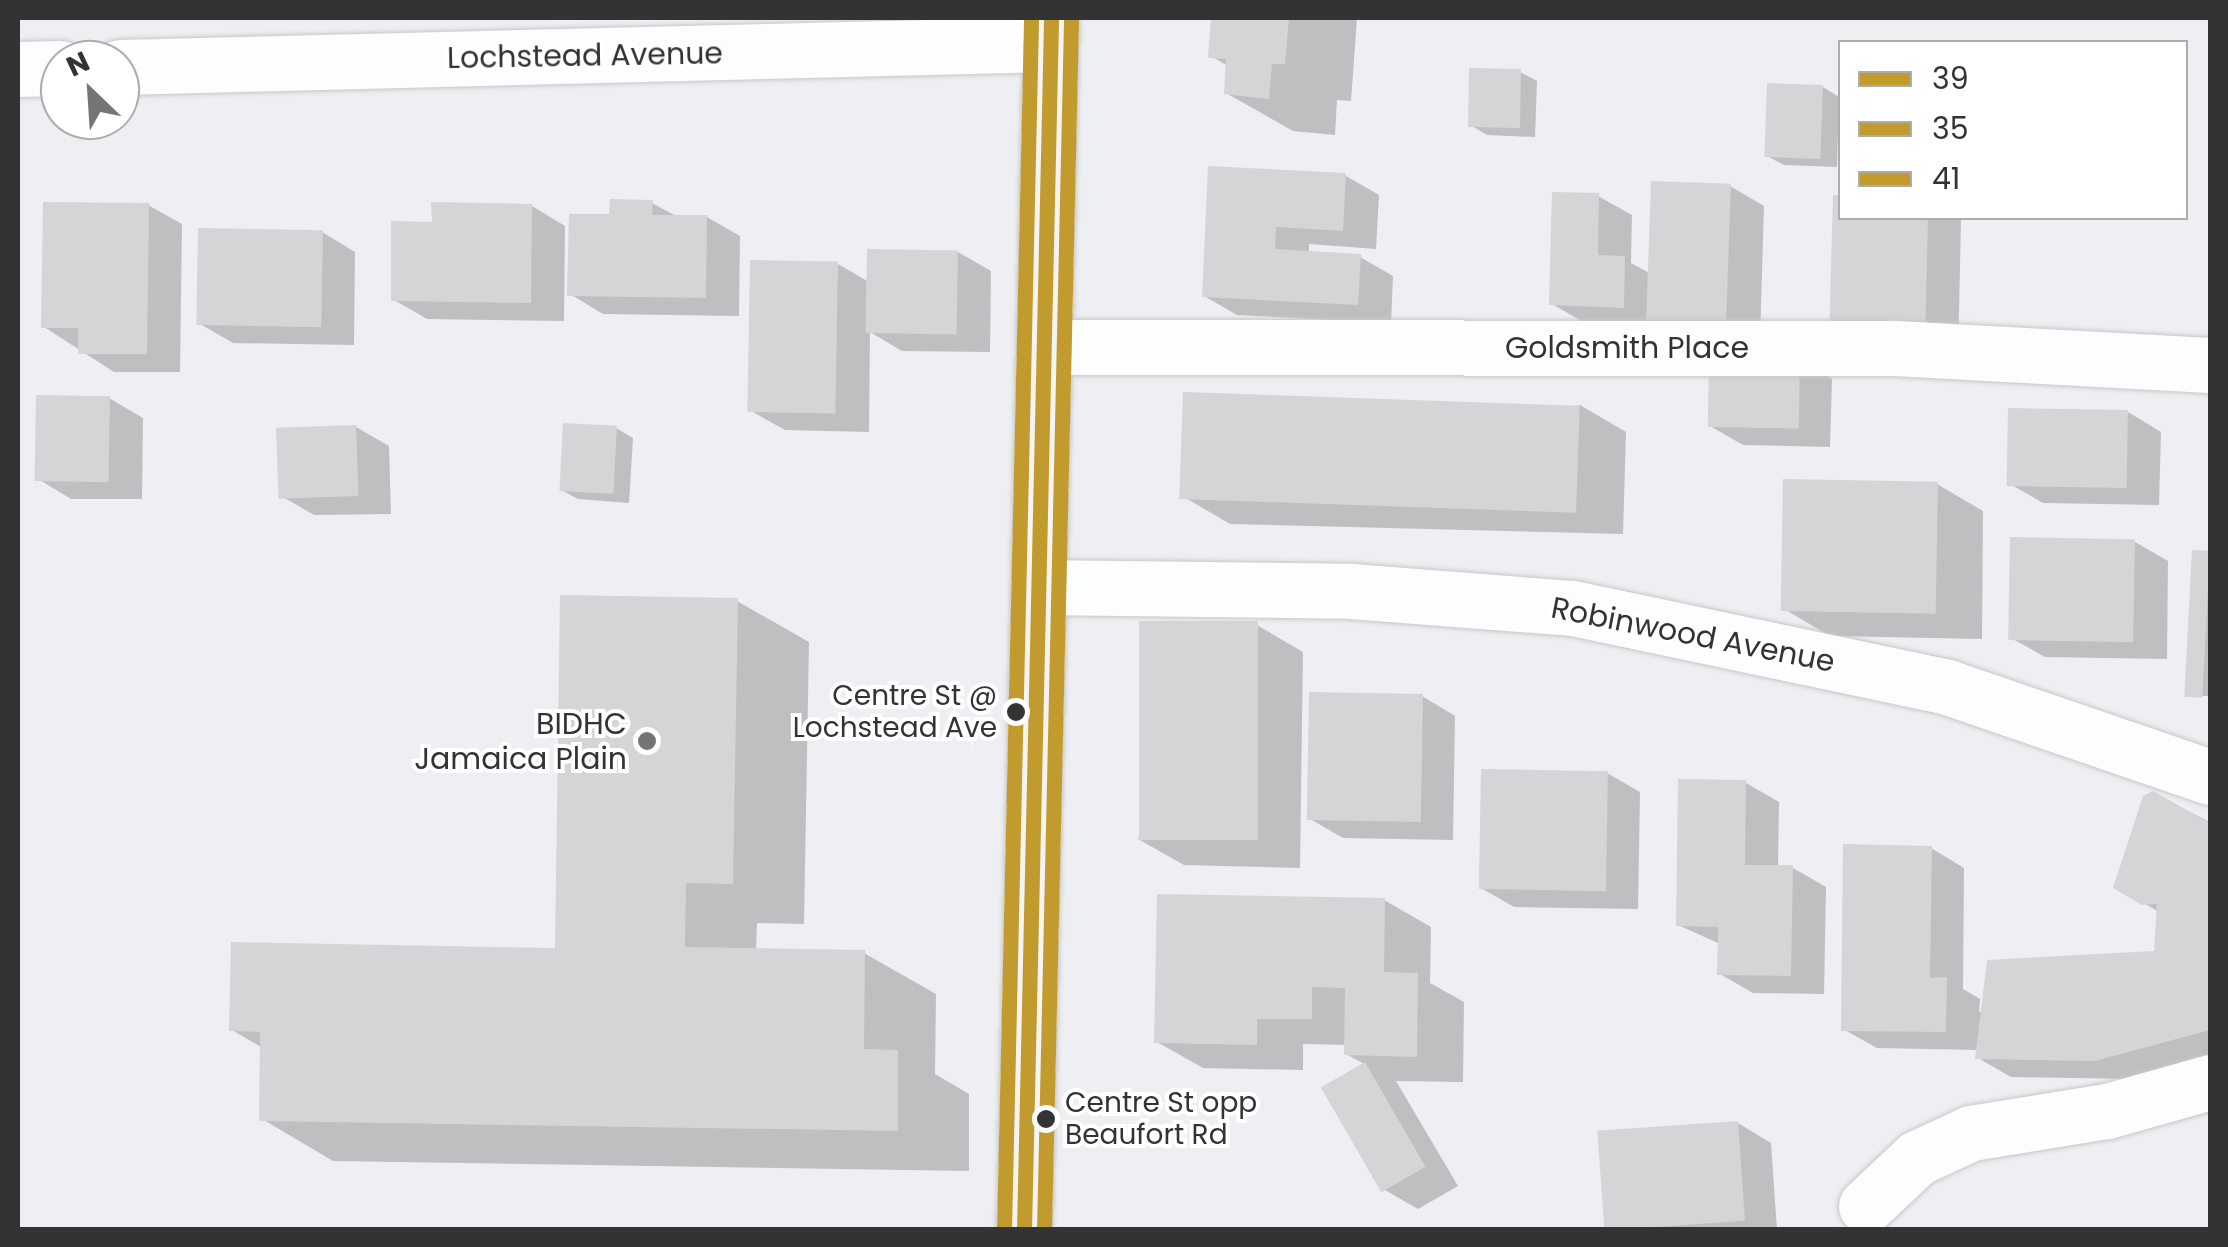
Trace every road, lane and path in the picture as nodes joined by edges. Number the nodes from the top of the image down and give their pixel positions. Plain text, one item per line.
1 (1050, 31) edge
2 (140, 65) edge
3 (1044, 348) junction
4 (2210, 365) edge
5 (1038, 587) junction
6 (2210, 776) edge
7 (2210, 1082) edge
8 (1866, 1206) dead end
9 (1024, 1230) edge

1 - 2 street, Lochstead Avenue
1 - 3 main road
3 - 4 street, Goldsmith Place
3 - 5 main road
5 - 6 street, Robinwood Avenue
5 - 9 main road
7 - 8 street

